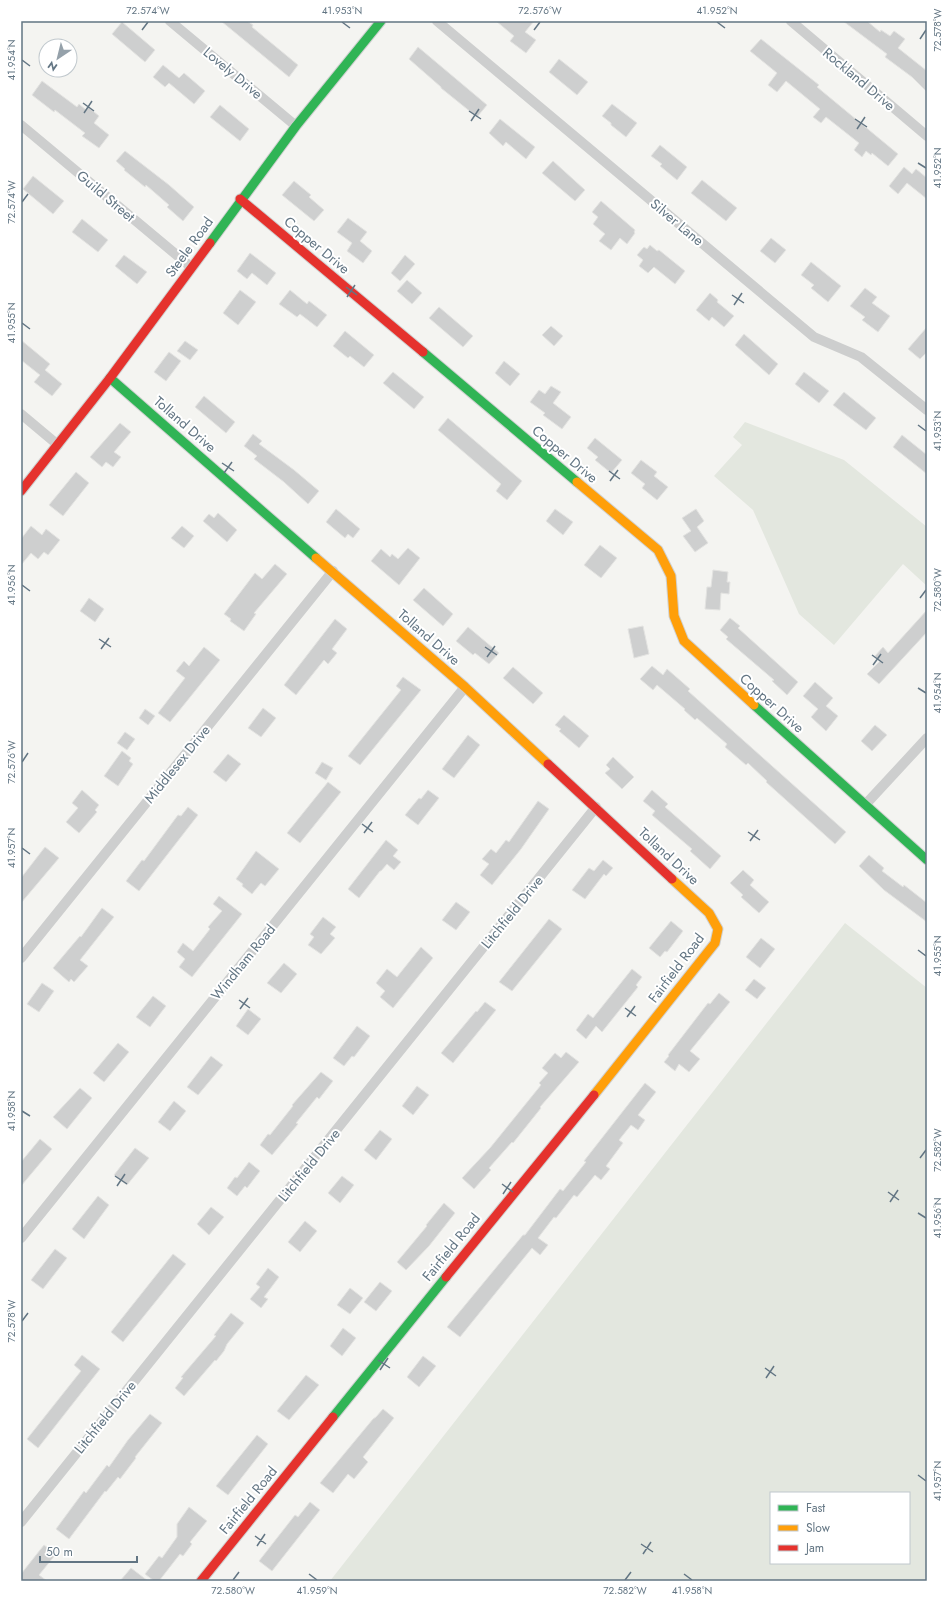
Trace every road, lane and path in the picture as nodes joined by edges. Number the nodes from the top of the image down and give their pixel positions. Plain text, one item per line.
1 (170, 21) edge
2 (381, 21) edge
3 (437, 21) edge
4 (791, 21) edge
5 (21, 125) edge
6 (296, 126) junction
7 (927, 136) edge
8 (240, 199) junction
9 (191, 267) junction
10 (110, 378) junction
11 (926, 407) edge
12 (21, 414) edge
13 (58, 445) junction
14 (21, 491) edge
15 (333, 571) junction
16 (465, 687) junction
17 (927, 738) edge
18 (865, 805) junction
19 (596, 808) junction
20 (927, 860) edge
21 (718, 929) joint
22 (21, 958) edge
23 (21, 1238) edge
24 (21, 1522) edge
25 (201, 1581) edge

1 - 6 street, Lovely Drive
2 - 6 street, Steele Road
3 - 11 street, Silver Lane
4 - 7 street, Rockland Drive
5 - 9 street, Guild Street
6 - 8 street, Steele Road
8 - 9 street, Steele Road
8 - 18 street, Copper Drive
9 - 10 street, Steele Road
10 - 13 street, Steele Road
10 - 15 street, Tolland Drive
12 - 13 street
13 - 14 street, Steele Road
15 - 16 street, Tolland Drive
15 - 22 street, Middlesex Drive
16 - 19 street, Tolland Drive
16 - 23 street, Windham Road
17 - 18 street
18 - 20 street, Copper Drive
19 - 21 street, Tolland Drive
19 - 24 street, Litchfield Drive
21 - 25 street, Fairfield Road

